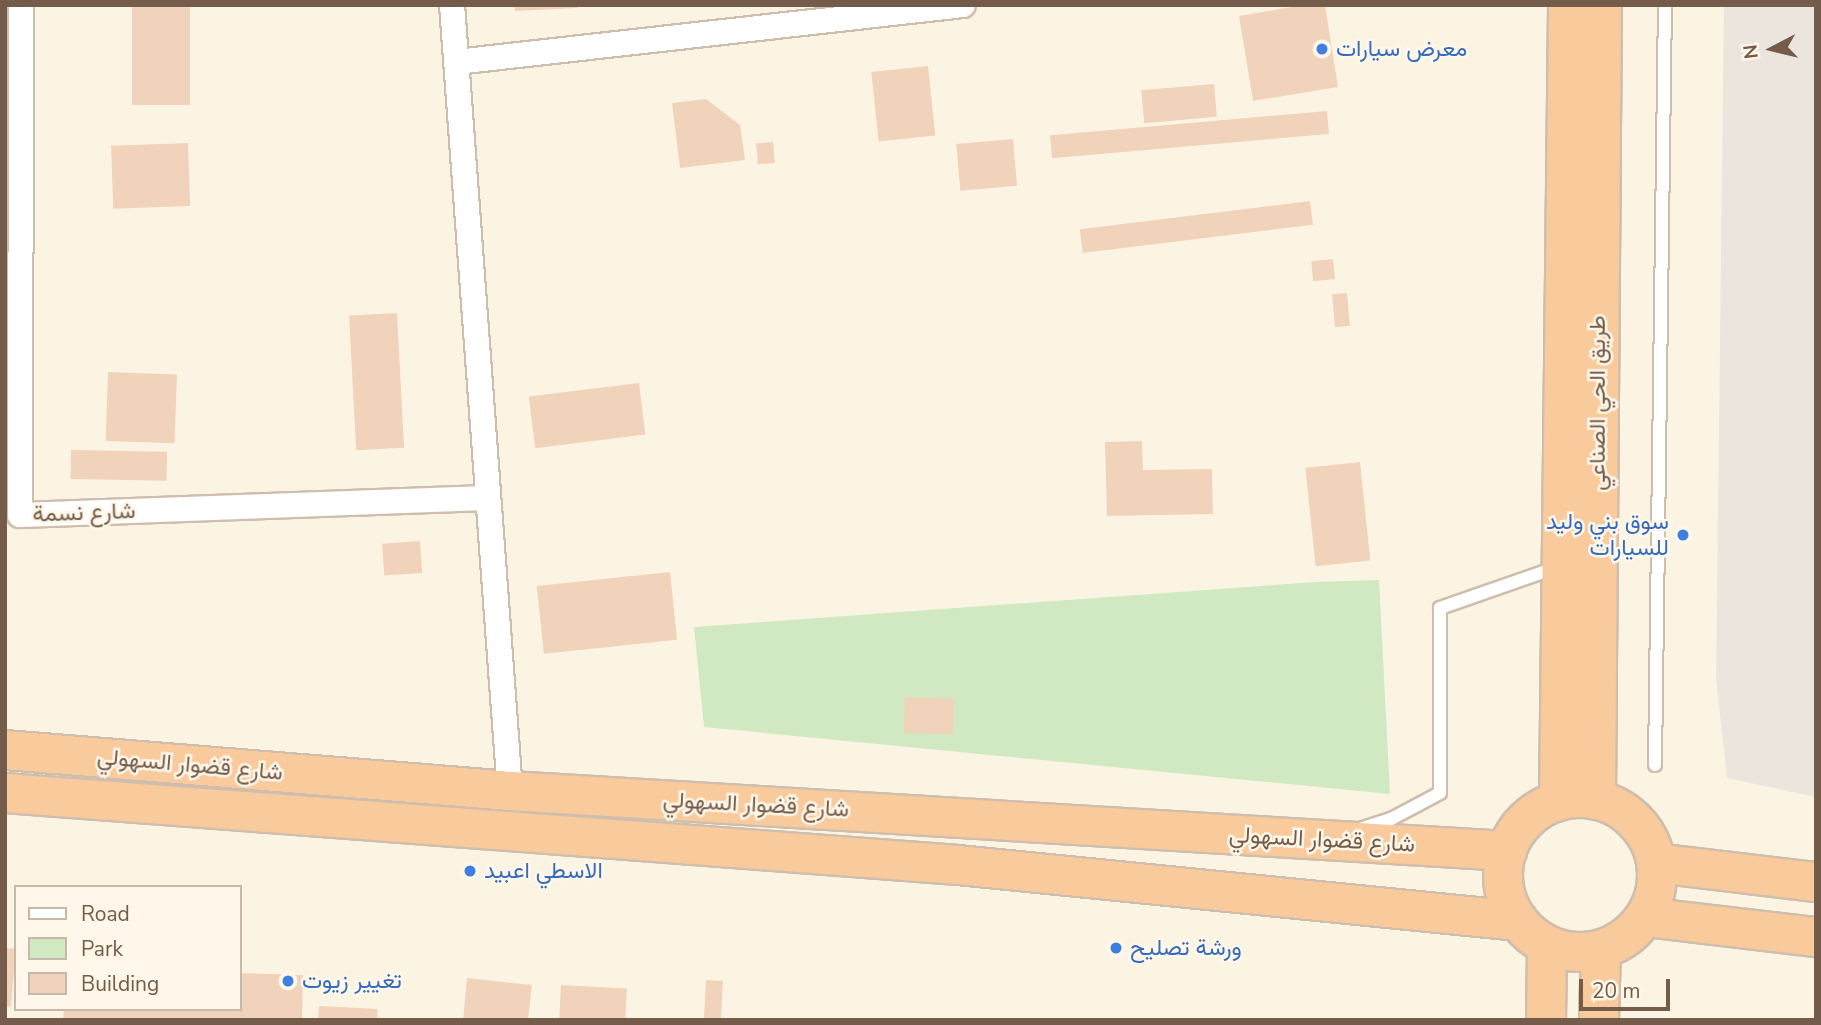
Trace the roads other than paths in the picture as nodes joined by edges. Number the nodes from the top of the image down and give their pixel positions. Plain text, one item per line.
1 (21, 5) edge
2 (452, 5) edge
3 (963, 5) edge
4 (1568, 5) edge
5 (1602, 5) edge
6 (1665, 5) edge
7 (456, 62) junction
8 (488, 498) junction
9 (1561, 566) junction
10 (5, 750) edge
11 (1654, 765) dead end
12 (510, 790) junction
13 (5, 793) edge
14 (1577, 800) junction
15 (1326, 840) junction
16 (1507, 851) junction
17 (1656, 863) junction
18 (1816, 882) edge
19 (1645, 917) junction
20 (1532, 933) junction
21 (1816, 937) edge
22 (1601, 950) junction
23 (1546, 1020) edge
24 (1600, 1020) edge

1 - 8 street, شارع نسمة
2 - 7 street
3 - 7 street
4 - 9 highway
5 - 14 highway, طريق الحي الصناعي
6 - 11 lane
7 - 8 street
8 - 12 street
9 - 14 highway
9 - 15 lane
10 - 12 highway, شارع قضوار السهولي
12 - 15 highway, شارع قضوار السهولي
13 - 20 highway
14 - 16 highway
14 - 17 highway
15 - 16 highway, شارع قضوار السهولي
16 - 20 highway
17 - 18 highway
17 - 19 highway
19 - 21 highway
19 - 22 highway
20 - 22 highway
20 - 23 highway
22 - 24 highway

